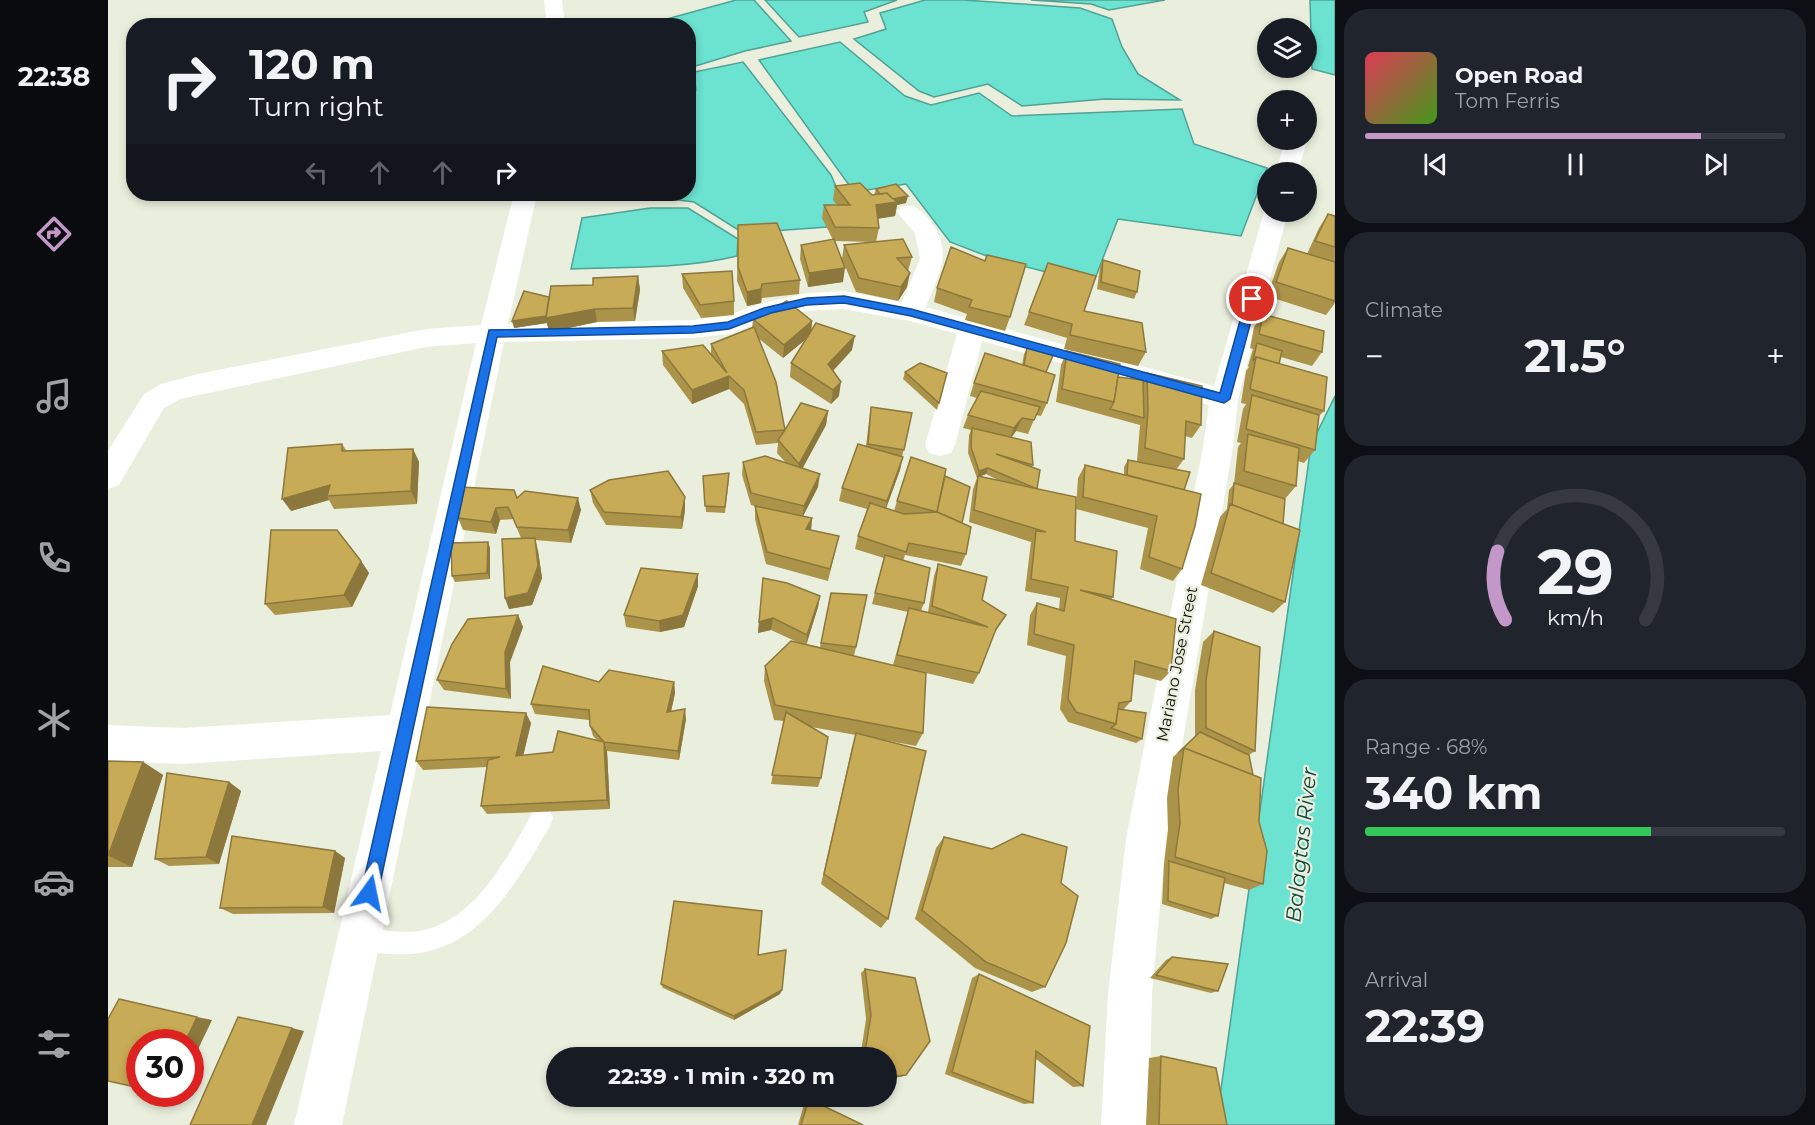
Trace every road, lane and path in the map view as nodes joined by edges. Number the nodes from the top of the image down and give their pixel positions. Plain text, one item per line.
1 (553, 0) edge
2 (555, 18) edge
3 (523, 201) edge
4 (909, 212) dead end
5 (1273, 222) edge
6 (911, 312) junction
7 (971, 330) junction
8 (492, 333) junction
9 (1224, 399) junction
10 (940, 445) dead end
11 (108, 477) edge
12 (404, 732) junction
13 (108, 743) edge
14 (542, 818) edge
15 (359, 939) junction
16 (318, 1125) edge
17 (1125, 1125) edge

1 - 2 street
3 - 8 street
4 - 6 street
5 - 9 street, Mariano Jose Street
6 - 7 street
6 - 8 street
7 - 9 street
7 - 10 street
8 - 11 street
8 - 12 street
9 - 17 street, Mariano Jose Street
12 - 13 street
12 - 15 street
14 - 15 lane
15 - 16 street

